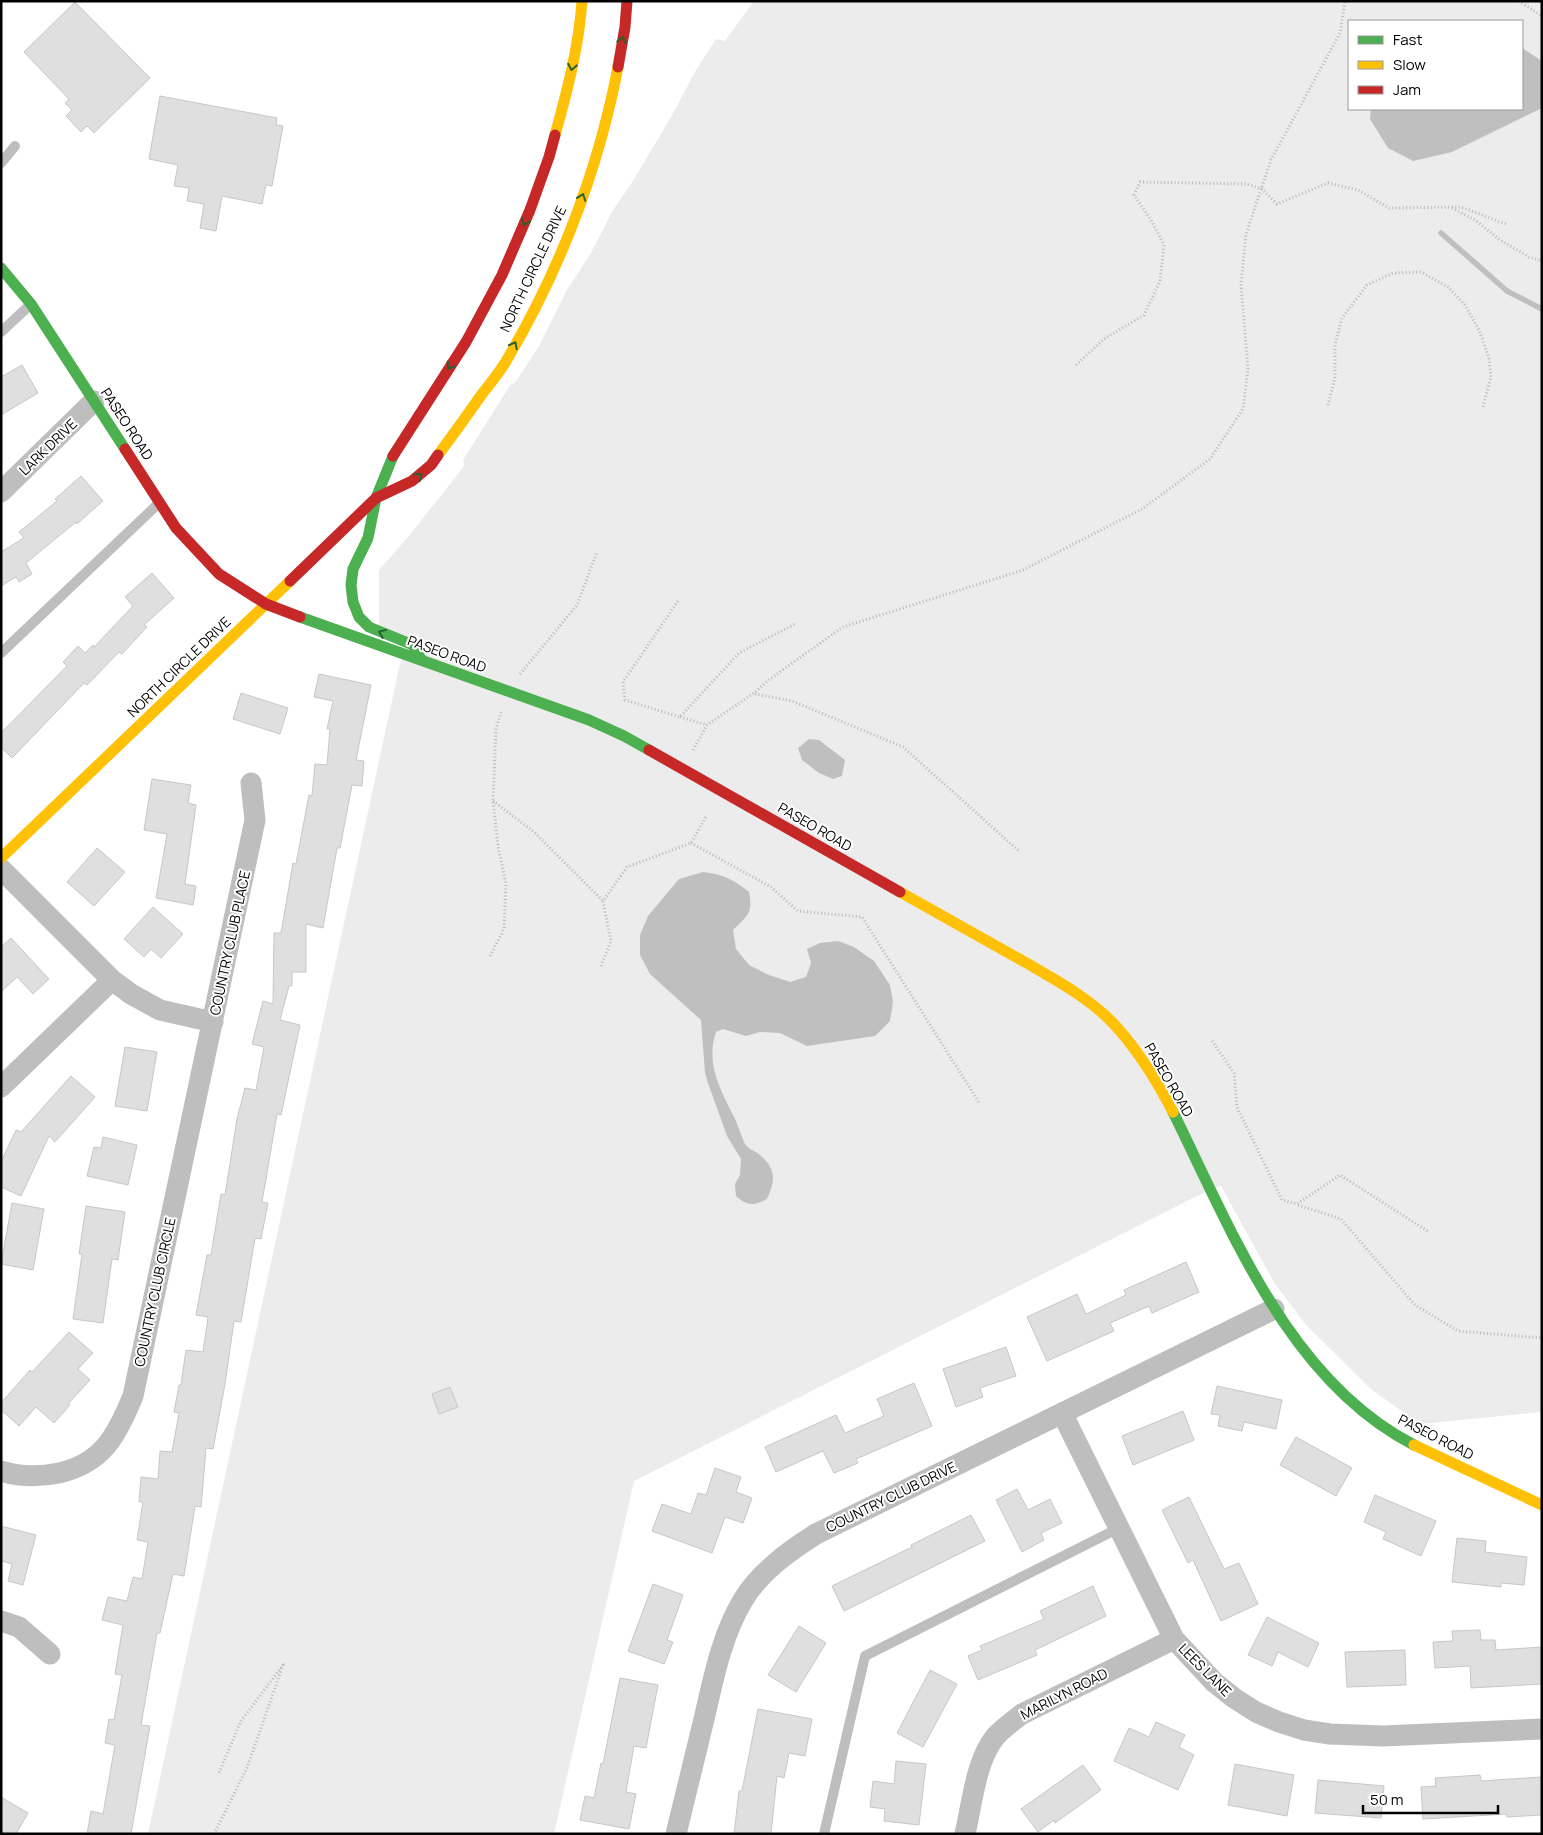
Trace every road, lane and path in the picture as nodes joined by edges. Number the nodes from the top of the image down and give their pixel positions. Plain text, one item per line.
1 (582, 1) edge
2 (627, 1) edge
3 (1345, 1) edge
4 (1519, 1) edge
5 (1542, 16) edge
6 (15, 146) dead end
7 (1, 163) edge
8 (1262, 189) junction
9 (1451, 207) junction
10 (1506, 224) dead end
11 (1542, 261) edge
12 (1, 268) edge
13 (31, 304) junction
14 (1, 332) edge
15 (1076, 364) dead end
16 (94, 401) junction
17 (1328, 405) dead end
18 (1483, 407) dead end
19 (1, 492) edge
20 (376, 498) junction
21 (158, 503) junction
22 (597, 552) dead end
23 (678, 601) dead end
24 (266, 604) junction
25 (795, 624) dead end
26 (1, 653) edge
27 (421, 659) junction
28 (507, 692) junction
29 (754, 693) junction
30 (680, 717) junction
31 (707, 725) junction
32 (683, 768) junction
33 (251, 783) dead end
34 (493, 801) junction
35 (707, 815) dead end
36 (691, 843) junction
37 (1020, 852) dead end
38 (1, 858) edge
39 (1, 869) edge
40 (603, 901) junction
41 (490, 956) dead end
42 (601, 966) dead end
43 (112, 980) junction
44 (213, 1022) junction
45 (1212, 1041) dead end
46 (1, 1087) edge
47 (980, 1104) dead end
48 (1297, 1204) junction
49 (1429, 1232) dead end
50 (1274, 1309) junction
51 (1542, 1338) edge
52 (1062, 1413) junction
53 (1, 1471) edge
54 (1542, 1505) edge
55 (1119, 1528) junction
56 (1, 1621) edge
57 (1174, 1639) junction
58 (50, 1654) dead end
59 (1542, 1729) edge
60 (218, 1776) dead end
61 (214, 1834) edge
62 (676, 1834) edge
63 (824, 1834) edge
64 (965, 1834) edge

1 -> 20 street, NORTH CIRCLE DRIVE
20 -> 2 street, NORTH CIRCLE DRIVE
3 - 8 path
4 - 5 path
6 - 7 lane
8 - 9 path
8 - 15 path
8 - 29 path
9 - 10 path
9 - 11 path
12 - 13 street, PASEO ROAD
13 - 14 lane
13 - 16 street, PASEO ROAD
16 - 19 street, LARK DRIVE
16 - 21 street, PASEO ROAD
17 - 18 path
20 - 24 street, NORTH CIRCLE DRIVE
27 -> 20 street
21 - 24 street, PASEO ROAD
21 - 26 lane
22 - 28 path
23 - 30 path
24 - 27 street, PASEO ROAD
24 - 38 street, NORTH CIRCLE DRIVE
25 - 30 path
27 - 28 street, PASEO ROAD
28 - 32 street, PASEO ROAD
28 - 34 path
29 - 31 path
29 - 37 path
30 - 31 path
31 - 32 path
32 - 50 street, PASEO ROAD
33 - 44 street, COUNTRY CLUB PLACE
34 - 40 path
34 - 41 path
35 - 36 path
36 - 40 path
36 - 47 path
39 - 43 street
40 - 42 path
43 - 44 street, COUNTRY CLUB PLACE
43 - 46 street
44 - 53 street, COUNTRY CLUB CIRCLE
45 - 48 path
48 - 49 path
48 - 51 path
50 - 52 street, COUNTRY CLUB DRIVE
50 - 54 street, PASEO ROAD
52 - 55 street, LEES LANE
52 - 62 street, COUNTRY CLUB DRIVE
55 - 57 street, LEES LANE
55 - 63 lane
56 - 58 street
57 - 59 street, LEES LANE
57 - 64 street, MARILYN ROAD
60 - 61 path

